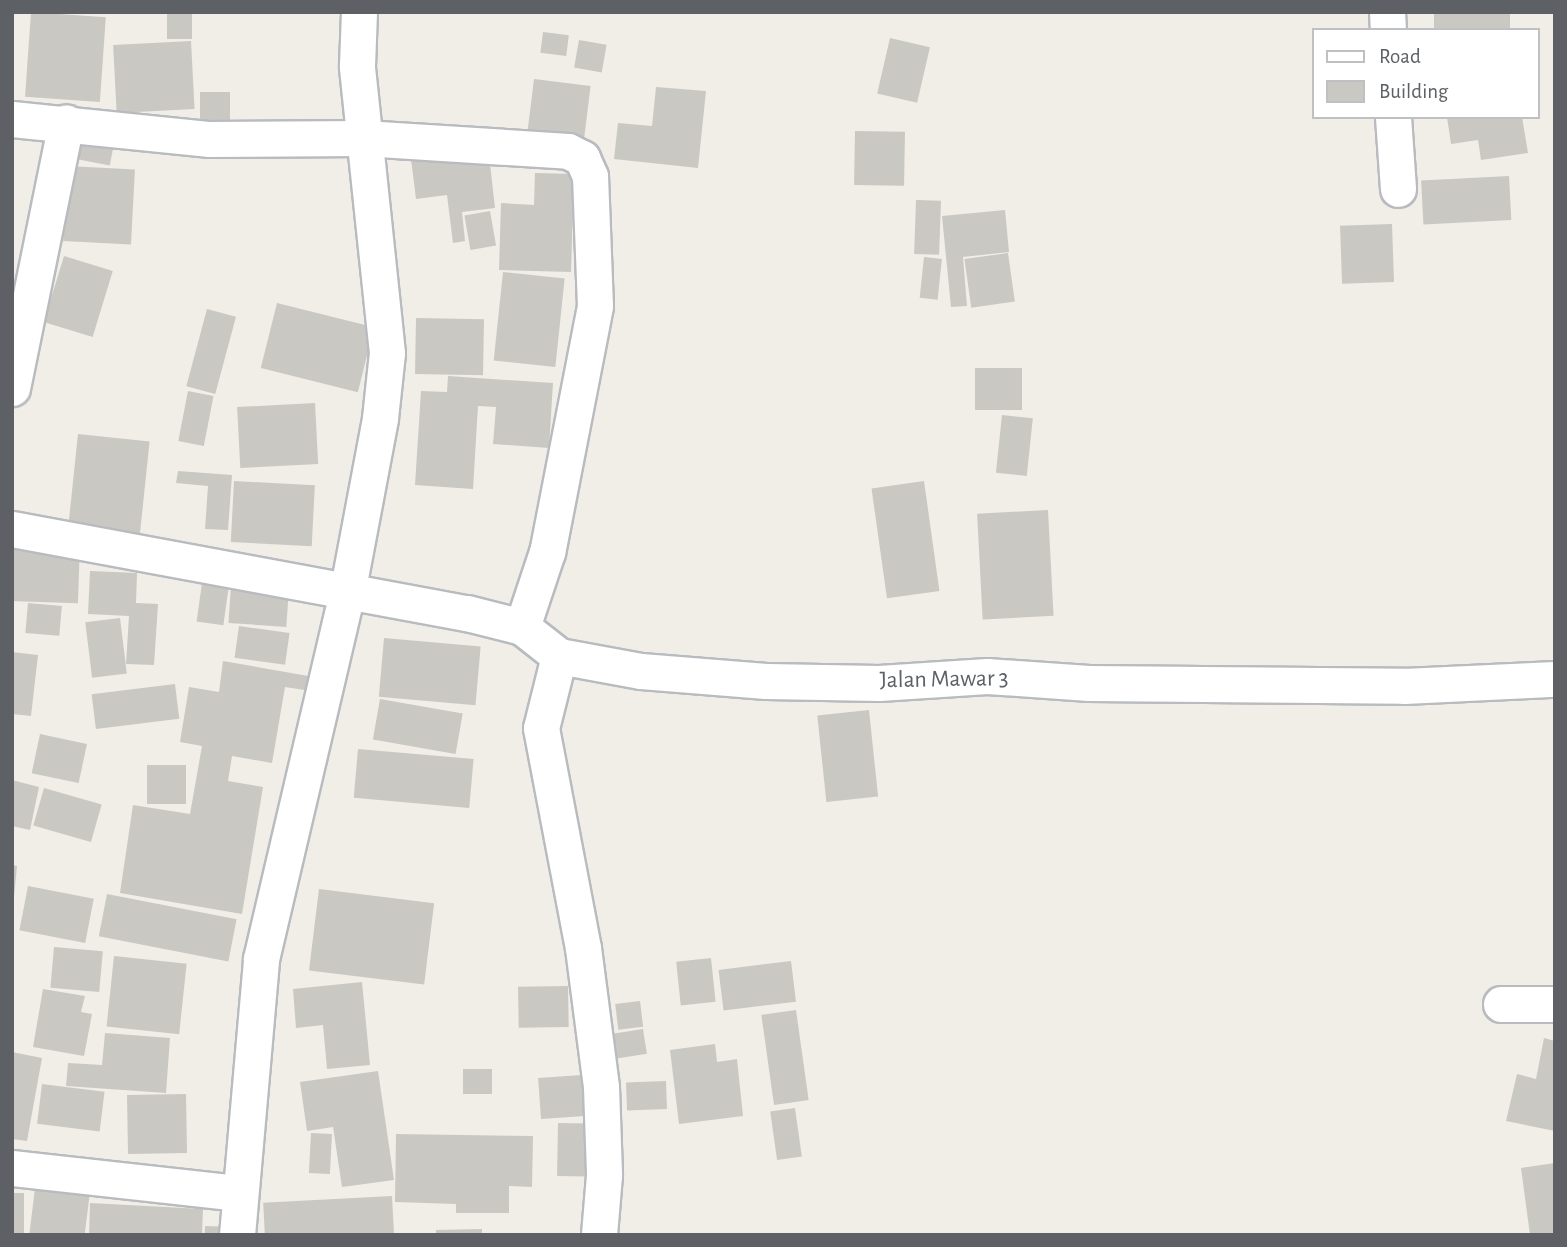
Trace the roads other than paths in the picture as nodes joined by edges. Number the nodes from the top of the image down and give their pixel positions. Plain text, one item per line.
1 (359, 12) edge
2 (12, 119) edge
3 (1393, 119) edge
4 (66, 122) junction
5 (363, 138) junction
6 (1398, 189) dead end
7 (12, 388) edge
8 (12, 529) edge
9 (348, 588) junction
10 (522, 627) junction
11 (559, 656) junction
12 (1555, 679) edge
13 (1501, 1004) dead end
14 (1555, 1004) edge
15 (12, 1168) edge
16 (238, 1193) junction
17 (237, 1235) edge
18 (599, 1235) edge

1 - 5 street
2 - 4 street
3 - 6 street
4 - 5 street
4 - 7 street
5 - 9 street
5 - 10 street
8 - 9 street, Jalan Mawar 3
9 - 10 street, Jalan Mawar 3
9 - 16 street
10 - 11 street, Jalan Mawar 3
11 - 12 street, Jalan Mawar 3
11 - 18 street
13 - 14 street
15 - 16 street
16 - 17 street

